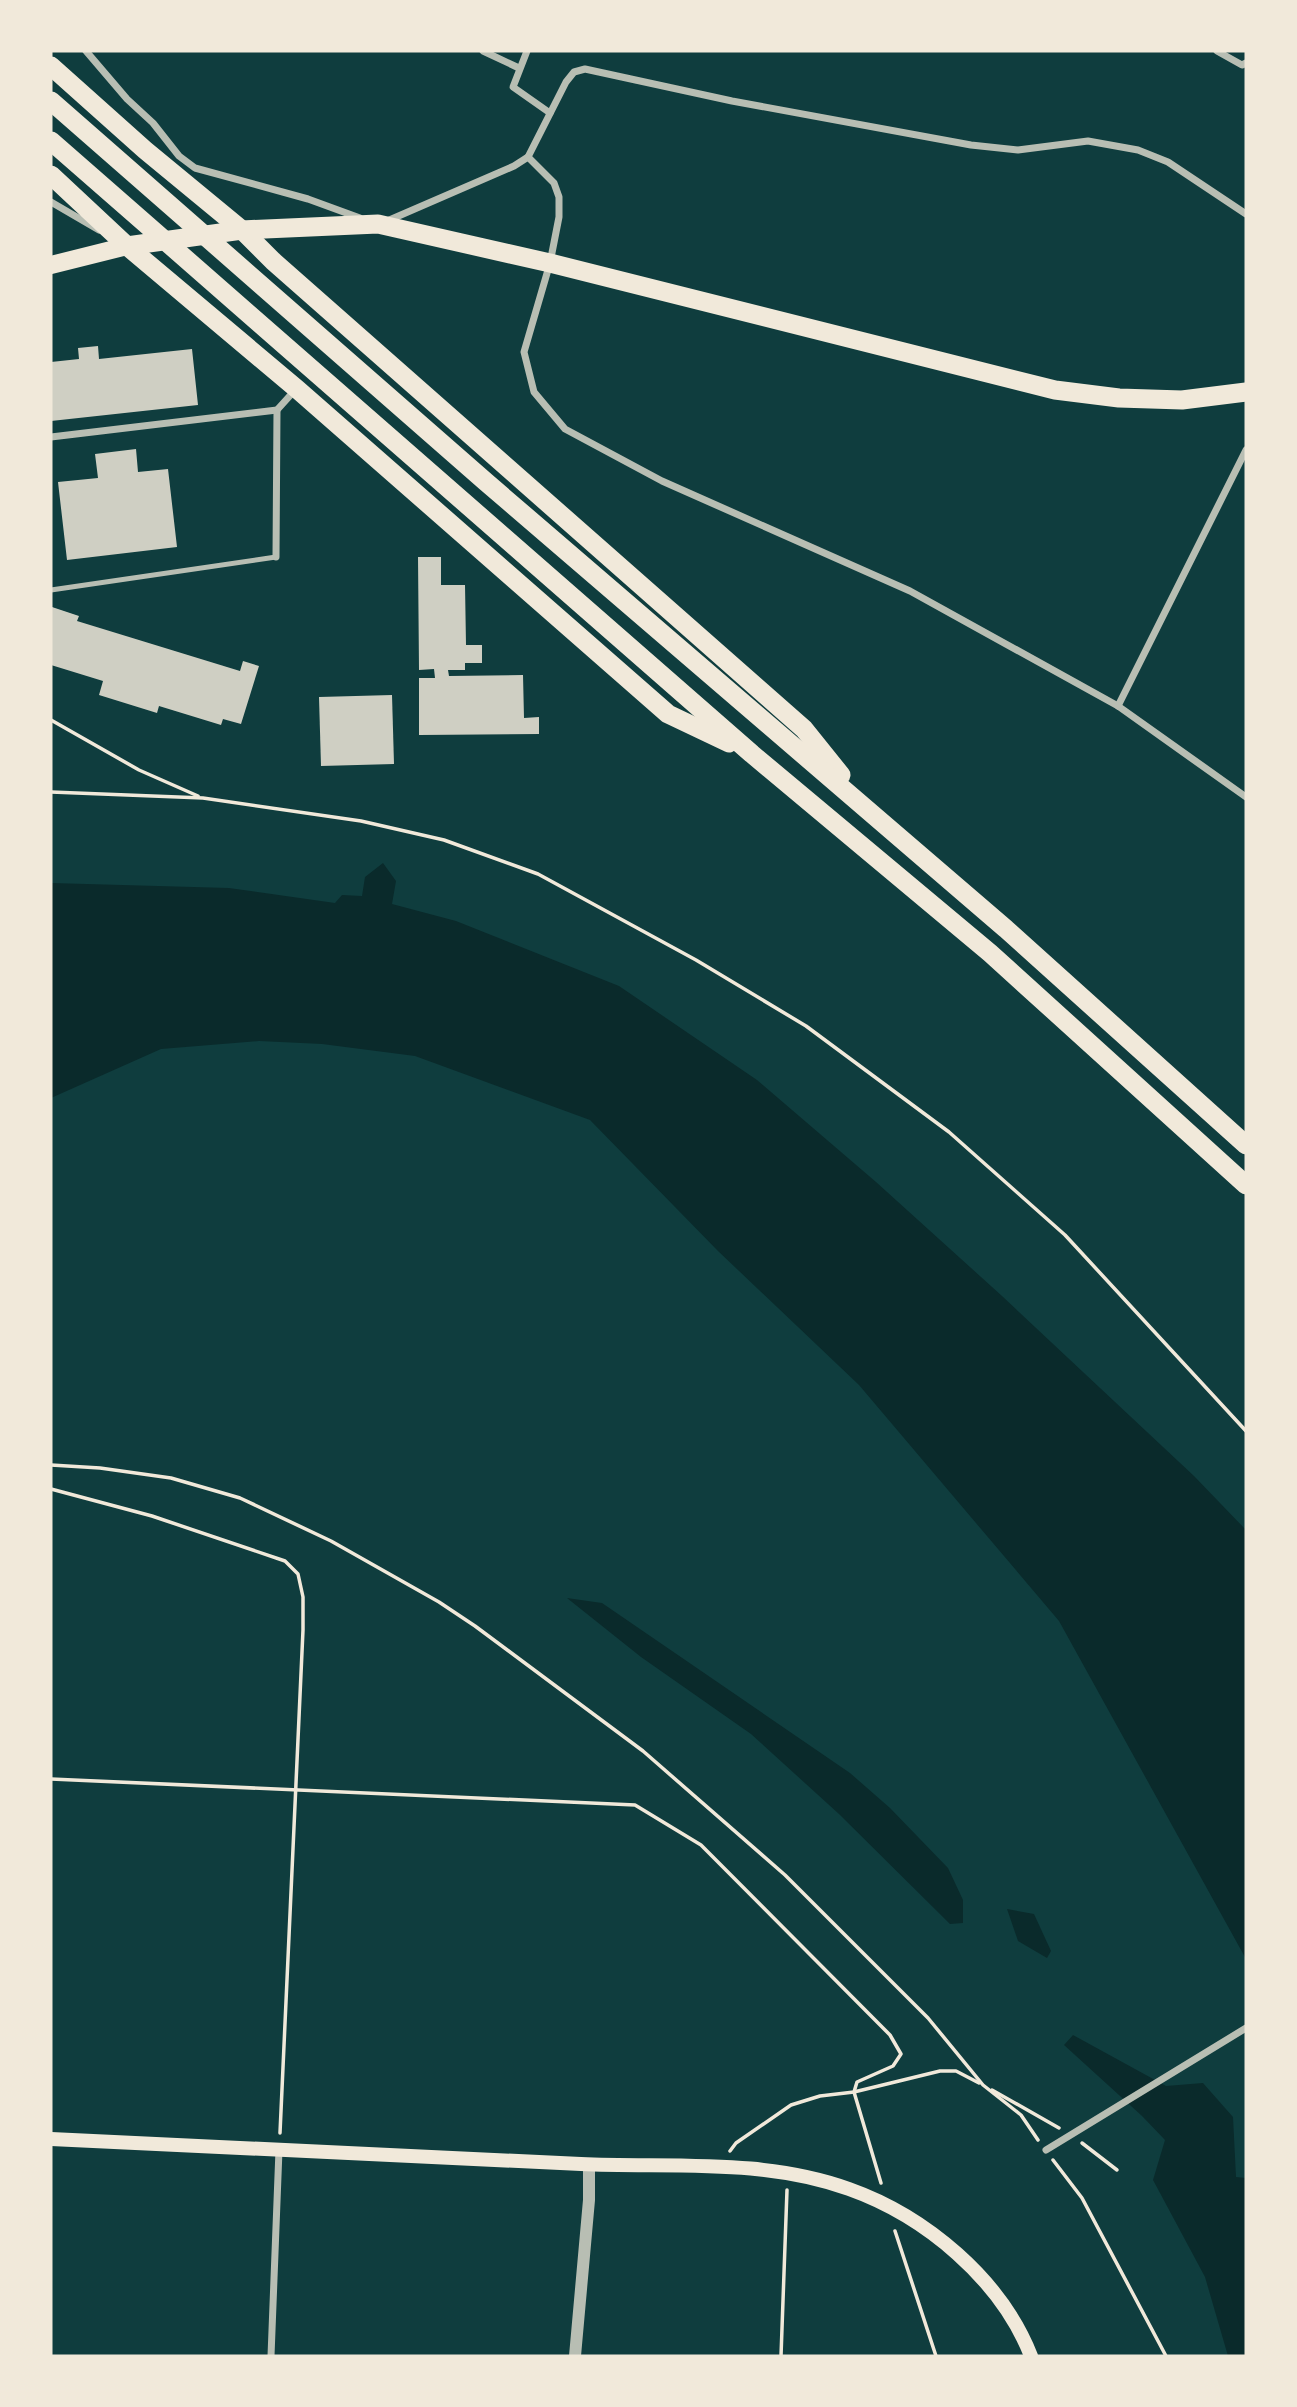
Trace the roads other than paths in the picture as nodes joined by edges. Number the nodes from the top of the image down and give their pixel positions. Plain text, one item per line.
1 (86, 51) edge
2 (483, 51) edge
3 (527, 51) edge
4 (1217, 51) edge
5 (1246, 64) edge
6 (51, 66) edge
7 (519, 68) junction
8 (51, 101) edge
9 (550, 113) junction
10 (51, 141) edge
11 (528, 157) junction
12 (51, 175) edge
13 (51, 202) edge
14 (1246, 214) edge
15 (378, 224) junction
16 (242, 230) junction
17 (127, 246) junction
18 (550, 263) junction
19 (51, 265) edge
20 (297, 389) junction
21 (1246, 392) edge
22 (277, 410) junction
23 (51, 437) edge
24 (1246, 450) edge
25 (276, 557) joint
26 (51, 590) edge
27 (1118, 706) junction
28 (752, 754) junction
29 (1246, 797) edge
30 (872, 814) junction
31 (1246, 1145) edge
32 (1246, 1185) edge
33 (1246, 2028) edge
34 (51, 2138) edge
35 (279, 2149) junction
36 (1045, 2150) road end
37 (589, 2164) junction
38 (271, 2356) edge
39 (575, 2356) edge
40 (1031, 2356) edge

1 - 15 street
2 - 7 street
3 - 7 street
4 - 5 street
6 - 16 highway
7 - 9 street
8 - 30 highway
9 - 11 street
9 - 14 street
10 - 28 highway
11 - 15 street
11 - 18 street
12 - 17 highway
13 - 17 street
15 - 16 highway
15 - 18 highway
16 - 17 highway
16 - 30 highway
17 - 19 main road
17 - 20 highway
18 - 21 highway
18 - 27 street
20 - 22 street
20 - 28 highway
22 - 23 street
22 - 25 street
24 - 27 street
25 - 26 lane
27 - 29 street
28 - 32 highway
30 - 31 highway
33 - 36 street
34 - 35 main road
35 - 37 main road
35 - 38 street
37 - 39 street
37 - 40 main road

